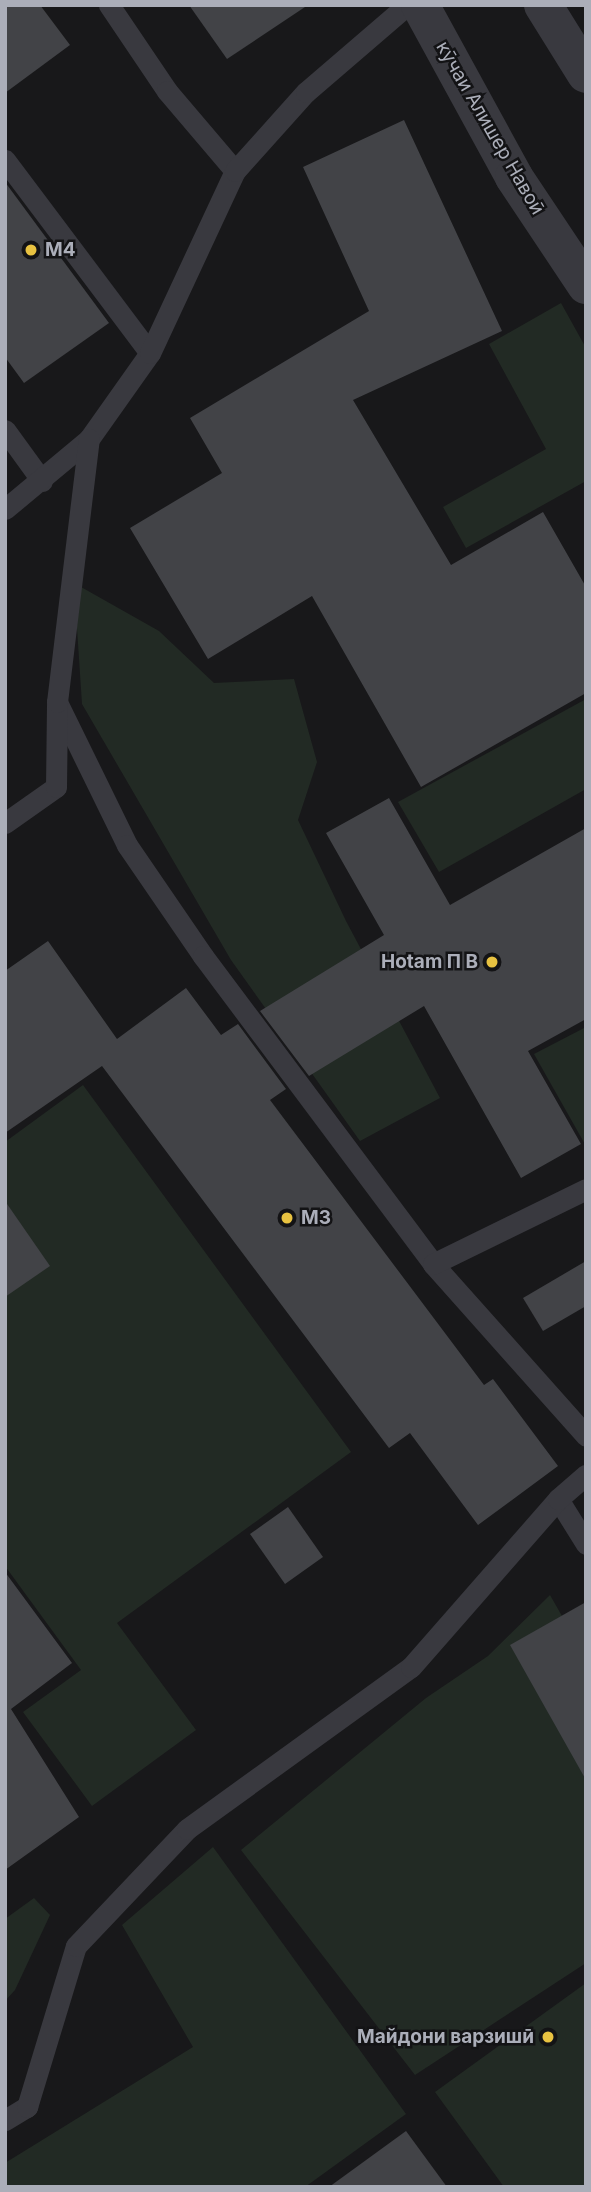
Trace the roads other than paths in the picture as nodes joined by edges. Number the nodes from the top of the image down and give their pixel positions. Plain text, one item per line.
1 (109, 5) edge
2 (407, 5) edge
3 (420, 5) edge
4 (542, 5) edge
5 (586, 74) edge
6 (5, 160) edge
7 (235, 171) junction
8 (586, 285) edge
9 (150, 353) junction
10 (5, 430) edge
11 (89, 439) junction
12 (42, 481) junction
13 (5, 509) edge
14 (57, 702) junction
15 (5, 823) edge
16 (586, 1189) edge
17 (433, 1264) junction
18 (586, 1436) edge
19 (586, 1475) edge
20 (558, 1499) junction
21 (586, 1544) edge
22 (5, 2120) edge

1 - 7 lane
2 - 7 lane
3 - 8 street, кӯчаи Алишер Навоӣ
4 - 5 street
6 - 9 lane
7 - 9 lane
9 - 11 lane
10 - 12 lane
11 - 12 lane
11 - 14 lane
12 - 13 lane
14 - 15 lane
14 - 17 lane
16 - 17 lane
17 - 18 lane
19 - 20 lane
20 - 21 lane
20 - 22 lane

